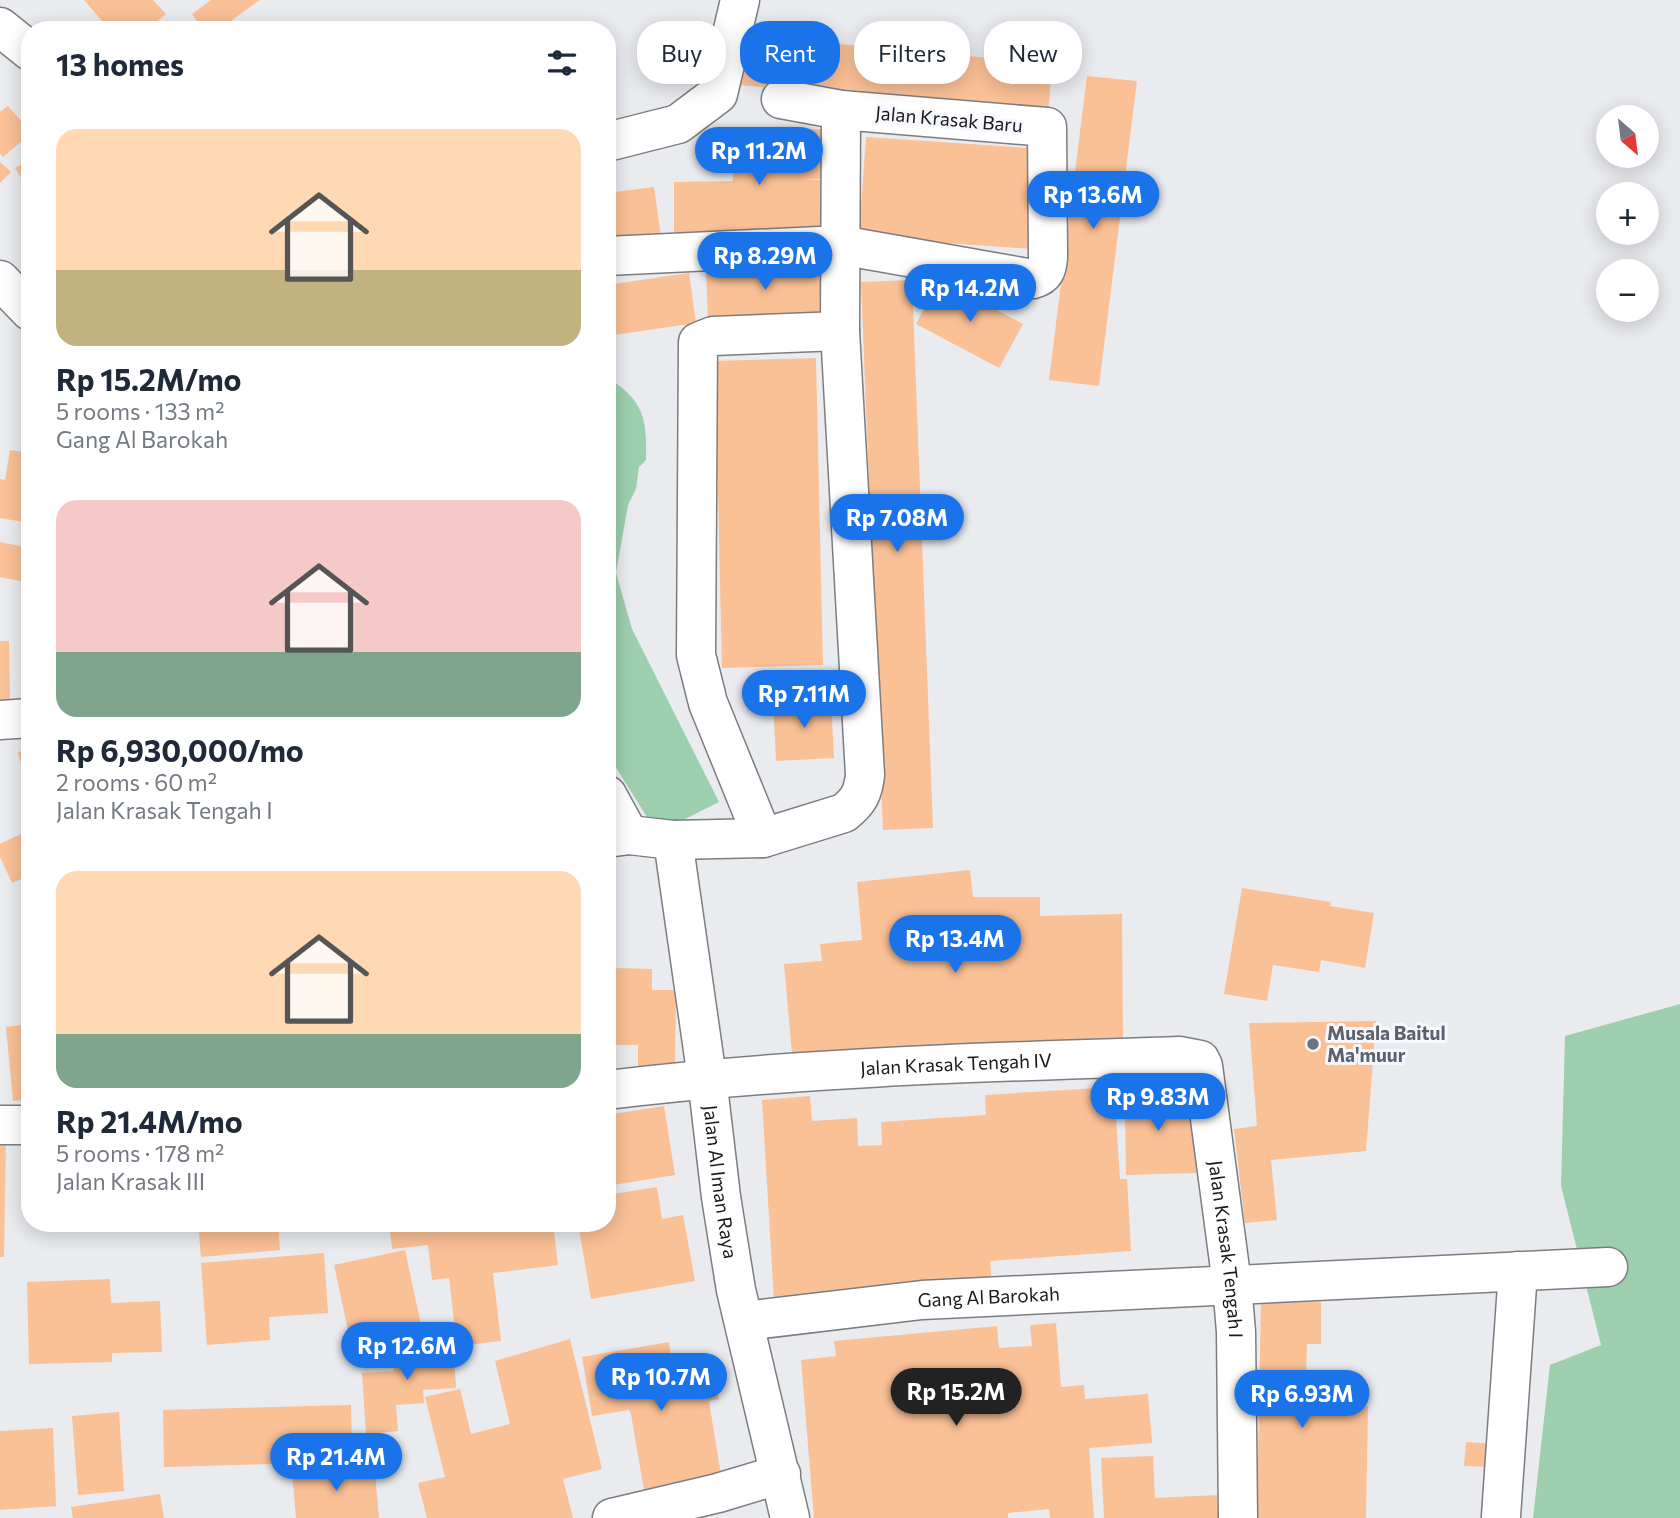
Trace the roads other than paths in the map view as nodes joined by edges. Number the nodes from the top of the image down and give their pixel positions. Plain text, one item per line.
1 (740, 0) edge
2 (0, 27) edge
3 (21, 44) edge
4 (781, 99) dead end
5 (841, 110) junction
6 (616, 140) edge
7 (840, 245) junction
8 (616, 256) edge
9 (0, 280) edge
10 (21, 302) edge
11 (840, 331) junction
12 (21, 719) edge
13 (0, 720) edge
14 (618, 836) edge
15 (763, 838) junction
16 (673, 840) junction
17 (1203, 1066) joint
18 (707, 1078) junction
19 (616, 1089) edge
20 (0, 1125) edge
21 (21, 1125) edge
22 (1608, 1267) dead end
23 (1518, 1271) junction
24 (1232, 1284) junction
25 (745, 1321) junction
26 (780, 1474) junction
27 (1501, 1516) dead end
28 (612, 1518) edge
29 (790, 1518) edge
30 (1238, 1518) edge

1 - 6 street
2 - 3 street
4 - 5 street
5 - 7 street
5 - 7 street, Jalan Krasak Baru
7 - 8 street, Jalan Krasak Baru
7 - 11 street
9 - 10 street
11 - 15 street
11 - 15 street
12 - 13 street
14 - 16 street
15 - 16 street
16 - 18 street, Jalan Al Iman Raya
17 - 18 street, Jalan Krasak Tengah IV
17 - 24 street, Jalan Krasak Tengah I
18 - 19 street, Jalan Krasak Tengah IV
18 - 25 street, Jalan Al Iman Raya
20 - 21 street
22 - 23 street, Gang Al Barokah
23 - 24 street, Gang Al Barokah
23 - 27 street
24 - 25 street, Gang Al Barokah
24 - 30 street, Jalan Krasak Tengah I
25 - 26 street, Jalan Al Iman Raya
26 - 28 street
26 - 29 street, Jalan Al Iman Raya

